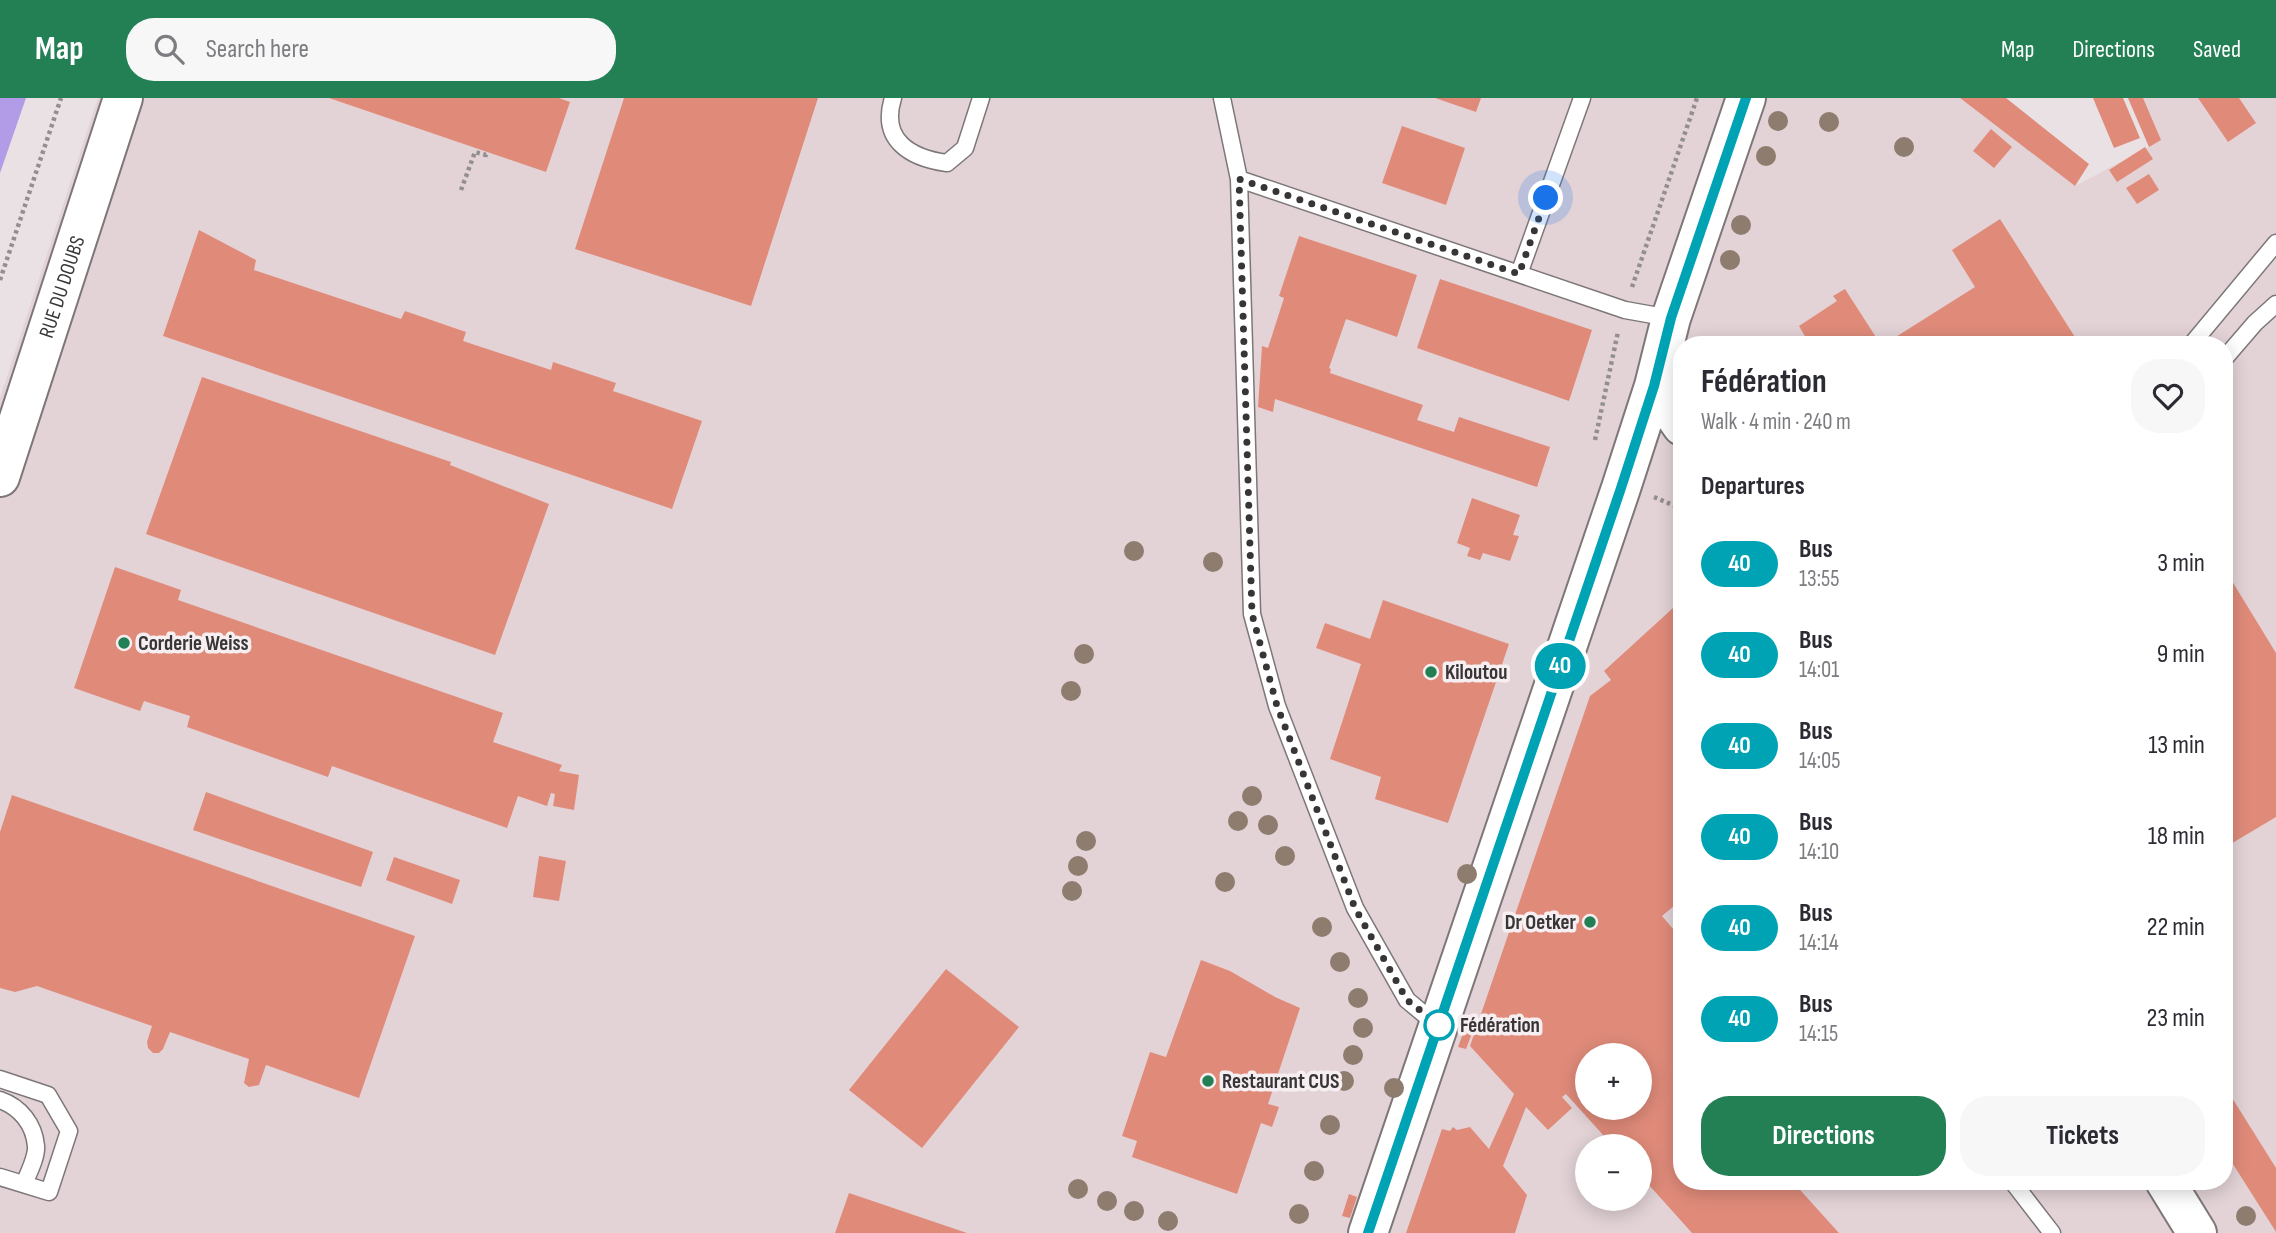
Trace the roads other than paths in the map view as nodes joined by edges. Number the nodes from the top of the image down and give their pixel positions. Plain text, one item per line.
1 (123, 98) edge
2 (893, 98) edge
3 (981, 98) edge
4 (1223, 98) edge
5 (1581, 98) edge
6 (1746, 98) edge
7 (1239, 179) junction
8 (2276, 243) edge
9 (1519, 274) junction
10 (2276, 304) edge
11 (1671, 318) junction
12 (2198, 336) edge
13 (2233, 349) edge
14 (1654, 386) junction
15 (1673, 413) edge
16 (0, 477) edge
17 (1438, 1027) junction
18 (0, 1079) edge
19 (0, 1100) edge
20 (0, 1177) edge
21 (24, 1184) junction
22 (2019, 1190) edge
23 (2171, 1190) edge
24 (1368, 1233) edge
25 (2052, 1233) edge
26 (2197, 1233) edge

1 - 16 street, RUE DU DOUBS
2 - 3 lane
4 - 7 lane
5 - 9 lane
6 - 11 street
7 - 9 lane
7 - 17 lane
8 - 12 lane
9 - 11 lane
10 - 13 lane
11 - 14 street
14 - 15 street
14 - 17 street
17 - 24 street
18 - 21 lane
19 - 21 lane
20 - 21 lane
22 - 25 lane
23 - 26 street

